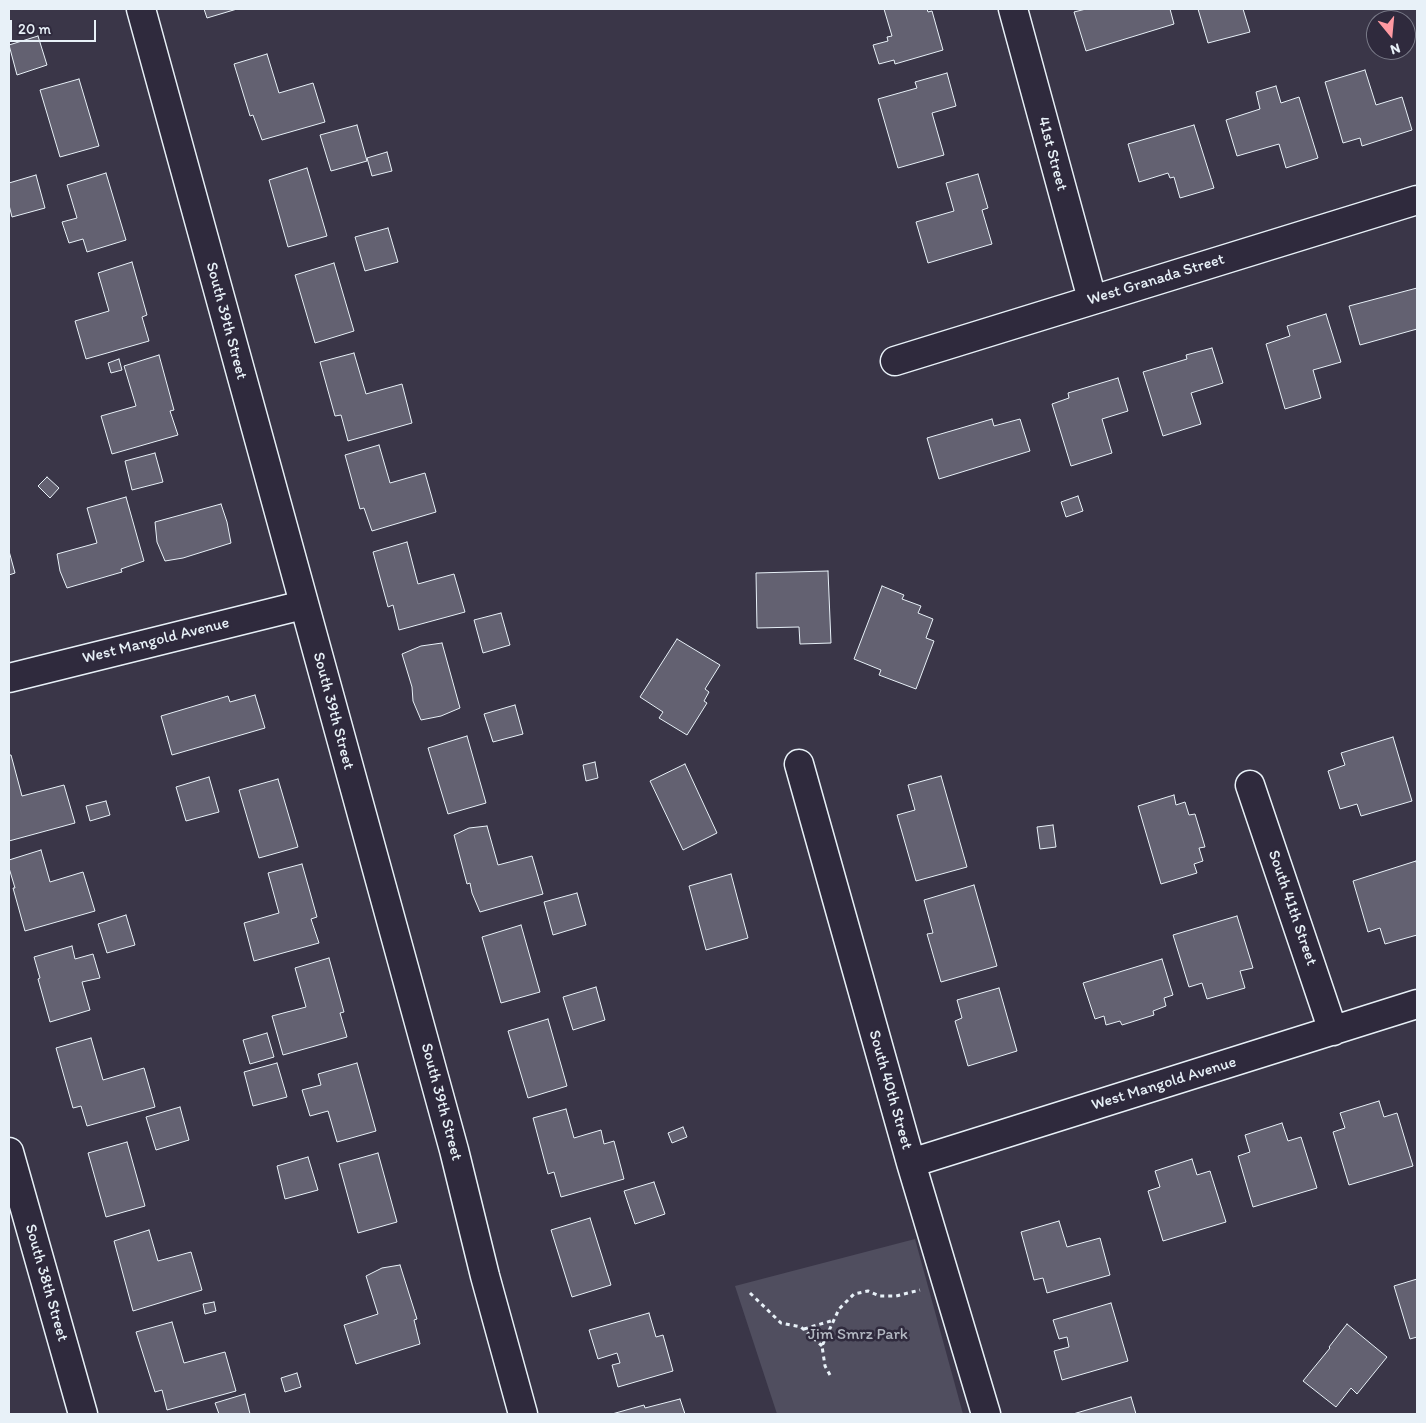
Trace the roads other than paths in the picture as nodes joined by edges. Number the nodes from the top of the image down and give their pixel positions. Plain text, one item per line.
1 (141, 9) edge
2 (1013, 9) edge
3 (1417, 200) edge
4 (1092, 299) junction
5 (895, 361) dead end
6 (303, 605) junction
7 (9, 678) edge
8 (799, 764) dead end
9 (1250, 785) dead end
10 (1417, 1004) edge
11 (1333, 1030) junction
12 (9, 1152) edge
13 (910, 1163) junction
14 (83, 1414) edge
15 (523, 1414) edge
16 (986, 1414) edge

1 - 6 street, South 39th Street
2 - 4 street, 41st Street
3 - 4 street, West Granada Street
4 - 5 street, West Granada Street
6 - 7 street, West Mangold Avenue
6 - 15 street, South 39th Street
8 - 13 street, South 40th Street
9 - 11 street, South 41th Street
10 - 11 street, West Mangold Avenue
11 - 13 street, West Mangold Avenue
12 - 14 street, South 38th Street
13 - 16 street, South 40th Street

